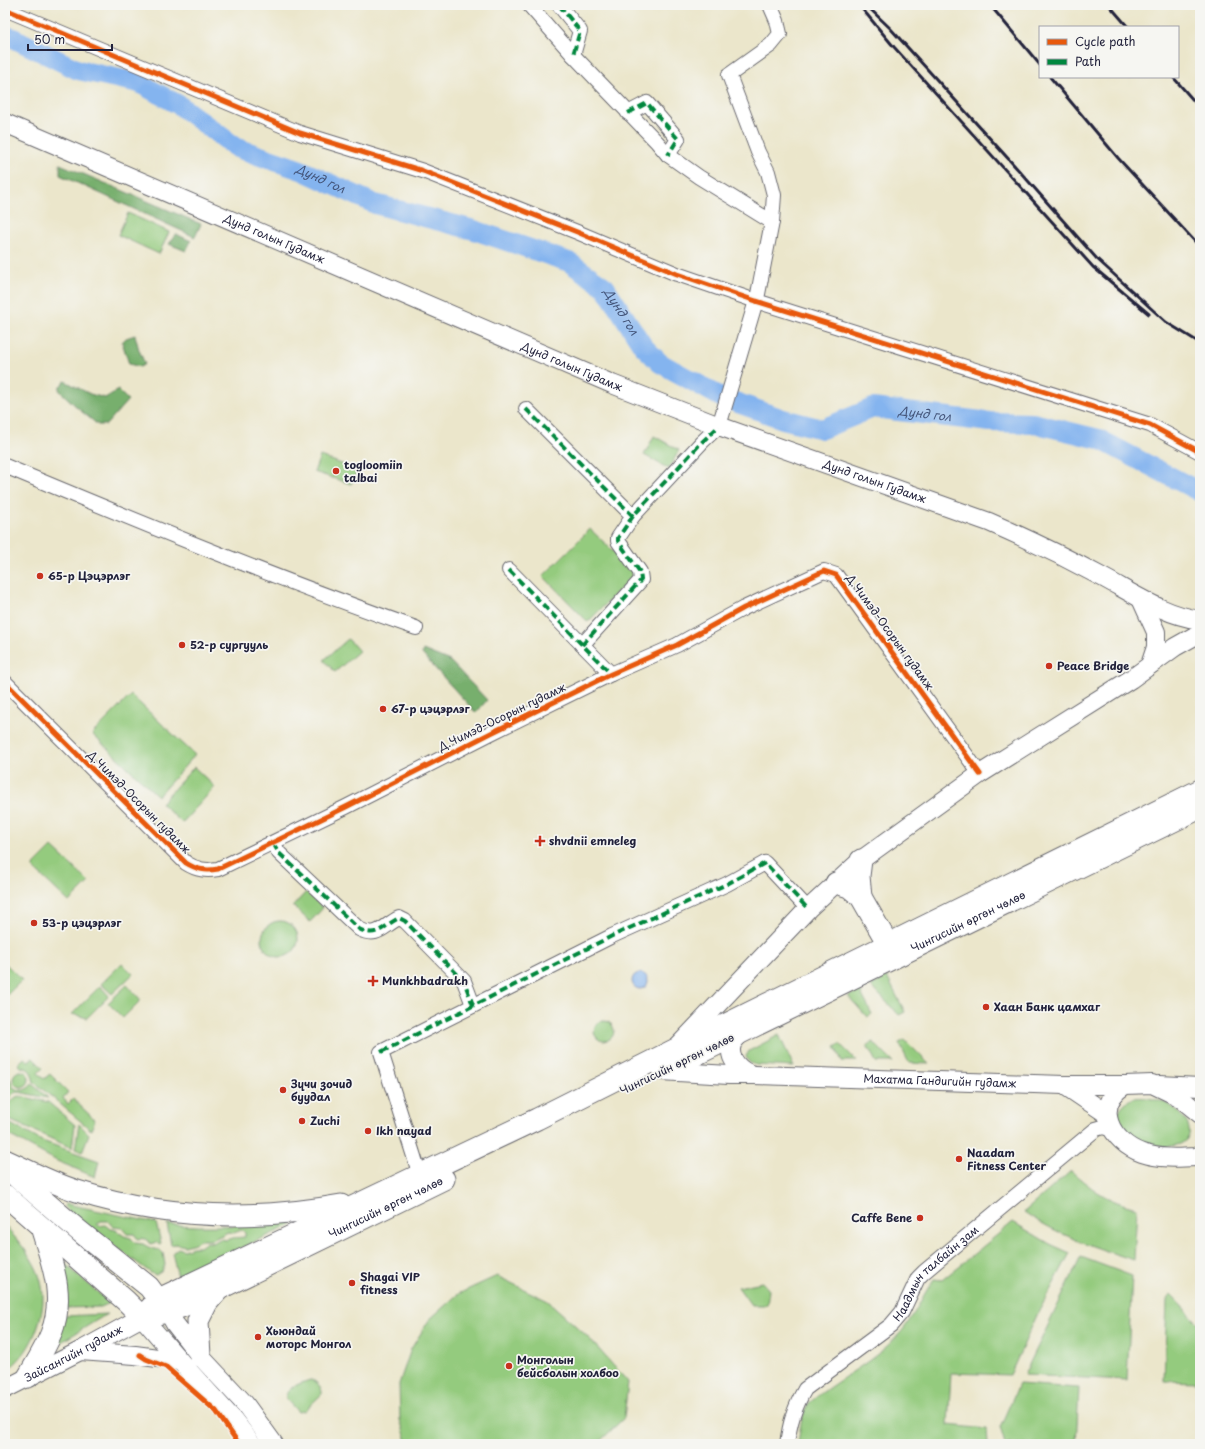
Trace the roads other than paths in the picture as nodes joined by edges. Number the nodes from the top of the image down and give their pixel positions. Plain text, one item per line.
1 (529, 5) edge
2 (559, 5) edge
3 (770, 5) edge
4 (5, 9) edge
5 (573, 54) junction
6 (628, 113) junction
7 (5, 123) edge
8 (668, 155) junction
9 (772, 222) junction
10 (756, 301) junction
11 (526, 409) dead end
12 (719, 426) junction
13 (1200, 452) edge
14 (5, 466) edge
15 (633, 516) junction
16 (509, 570) dead end
17 (1141, 599) junction
18 (1200, 620) edge
19 (416, 628) dead end
20 (1200, 633) edge
21 (582, 645) junction
22 (1150, 666) junction
23 (611, 674) junction
24 (5, 682) edge
25 (980, 774) junction
26 (1200, 790) edge
27 (1200, 808) edge
28 (273, 843) junction
29 (861, 860) junction
30 (836, 883) junction
31 (861, 897) junction
32 (808, 909) junction
33 (888, 944) junction
34 (474, 1005) junction
35 (740, 1034) junction
36 (676, 1048) junction
37 (661, 1072) junction
38 (754, 1075) junction
39 (1152, 1084) junction
40 (1064, 1085) junction
41 (1125, 1085) junction
42 (1200, 1087) edge
43 (1200, 1114) edge
44 (1110, 1122) junction
45 (1199, 1157) edge
46 (5, 1160) edge
47 (5, 1168) edge
48 (422, 1174) junction
49 (5, 1195) edge
50 (367, 1200) junction
51 (41, 1227) junction
52 (222, 1287) junction
53 (163, 1306) junction
54 (142, 1317) junction
55 (80, 1351) junction
56 (200, 1356) junction
57 (180, 1361) junction
58 (28, 1377) junction
59 (5, 1389) edge
60 (252, 1444) edge
61 (274, 1444) edge
62 (788, 1444) edge

1 - 5 street
2 - 5 street
3 - 9 street
4 - 10 street
5 - 6 street
6 - 8 street
6 - 8 street
7 - 12 main road, Дунд голын Гудамж
8 - 9 street
9 - 10 street
10 - 12 street
10 - 13 street
11 - 15 street
12 - 15 street
12 - 17 main road, Дунд голын Гудамж
14 - 19 street
15 - 21 street
16 - 21 street
17 - 18 main road, Дунд голын Гудамж
17 - 22 main road
20 - 22 main road
21 - 23 street
22 - 25 main road
23 - 25 street, Д.Чимэд-Осорын гудамж
23 - 28 street, Д.Чимэд-Осорын гудамж
24 - 28 street, Д.Чимэд-Осорын гудамж
25 - 29 main road
26 - 33 highway, Чингисийн өргөн чөлөө
27 - 35 highway, Чингисийн өргөн чөлөө
28 - 34 street
29 - 30 main road
29 - 31 highway
30 - 31 highway
30 - 32 main road
31 - 33 highway
32 - 34 street
32 - 36 main road
33 - 36 highway, Чингисийн өргөн чөлөө
34 - 48 street
35 - 37 highway, Чингисийн өргөн чөлөө
35 - 38 main road
36 - 48 highway, Чингисийн өргөн чөлөө
37 - 38 main road, Махатма Гандигийн гудамж
37 - 52 highway, Чингисийн өргөн чөлөө
38 - 40 main road, Махатма Гандигийн гудамж
39 - 41 main road, Махатма Гандигийн гудамж
39 - 42 main road, Махатма Гандигийн гудамж
39 - 43 main road
40 - 41 main road, Махатма Гандигийн гудамж
40 - 44 main road
41 - 44 main road
44 - 45 main road
44 - 62 street, Наадмын талбайн зам
46 - 50 highway
47 - 53 highway
48 - 50 highway, Чингисийн өргөн чөлөө
49 - 51 highway
50 - 53 highway, Чингисийн өргөн чөлөө
51 - 54 highway
51 - 58 highway
52 - 53 highway, Чингисийн өргөн чөлөө
52 - 56 highway
53 - 54 highway
53 - 56 main road
54 - 55 main road, Зайсангийн гудамж
54 - 57 main road
55 - 57 main road
55 - 58 main road, Зайсангийн гудамж
56 - 61 main road
57 - 60 main road
58 - 59 main road, Зайсангийн гудамж

